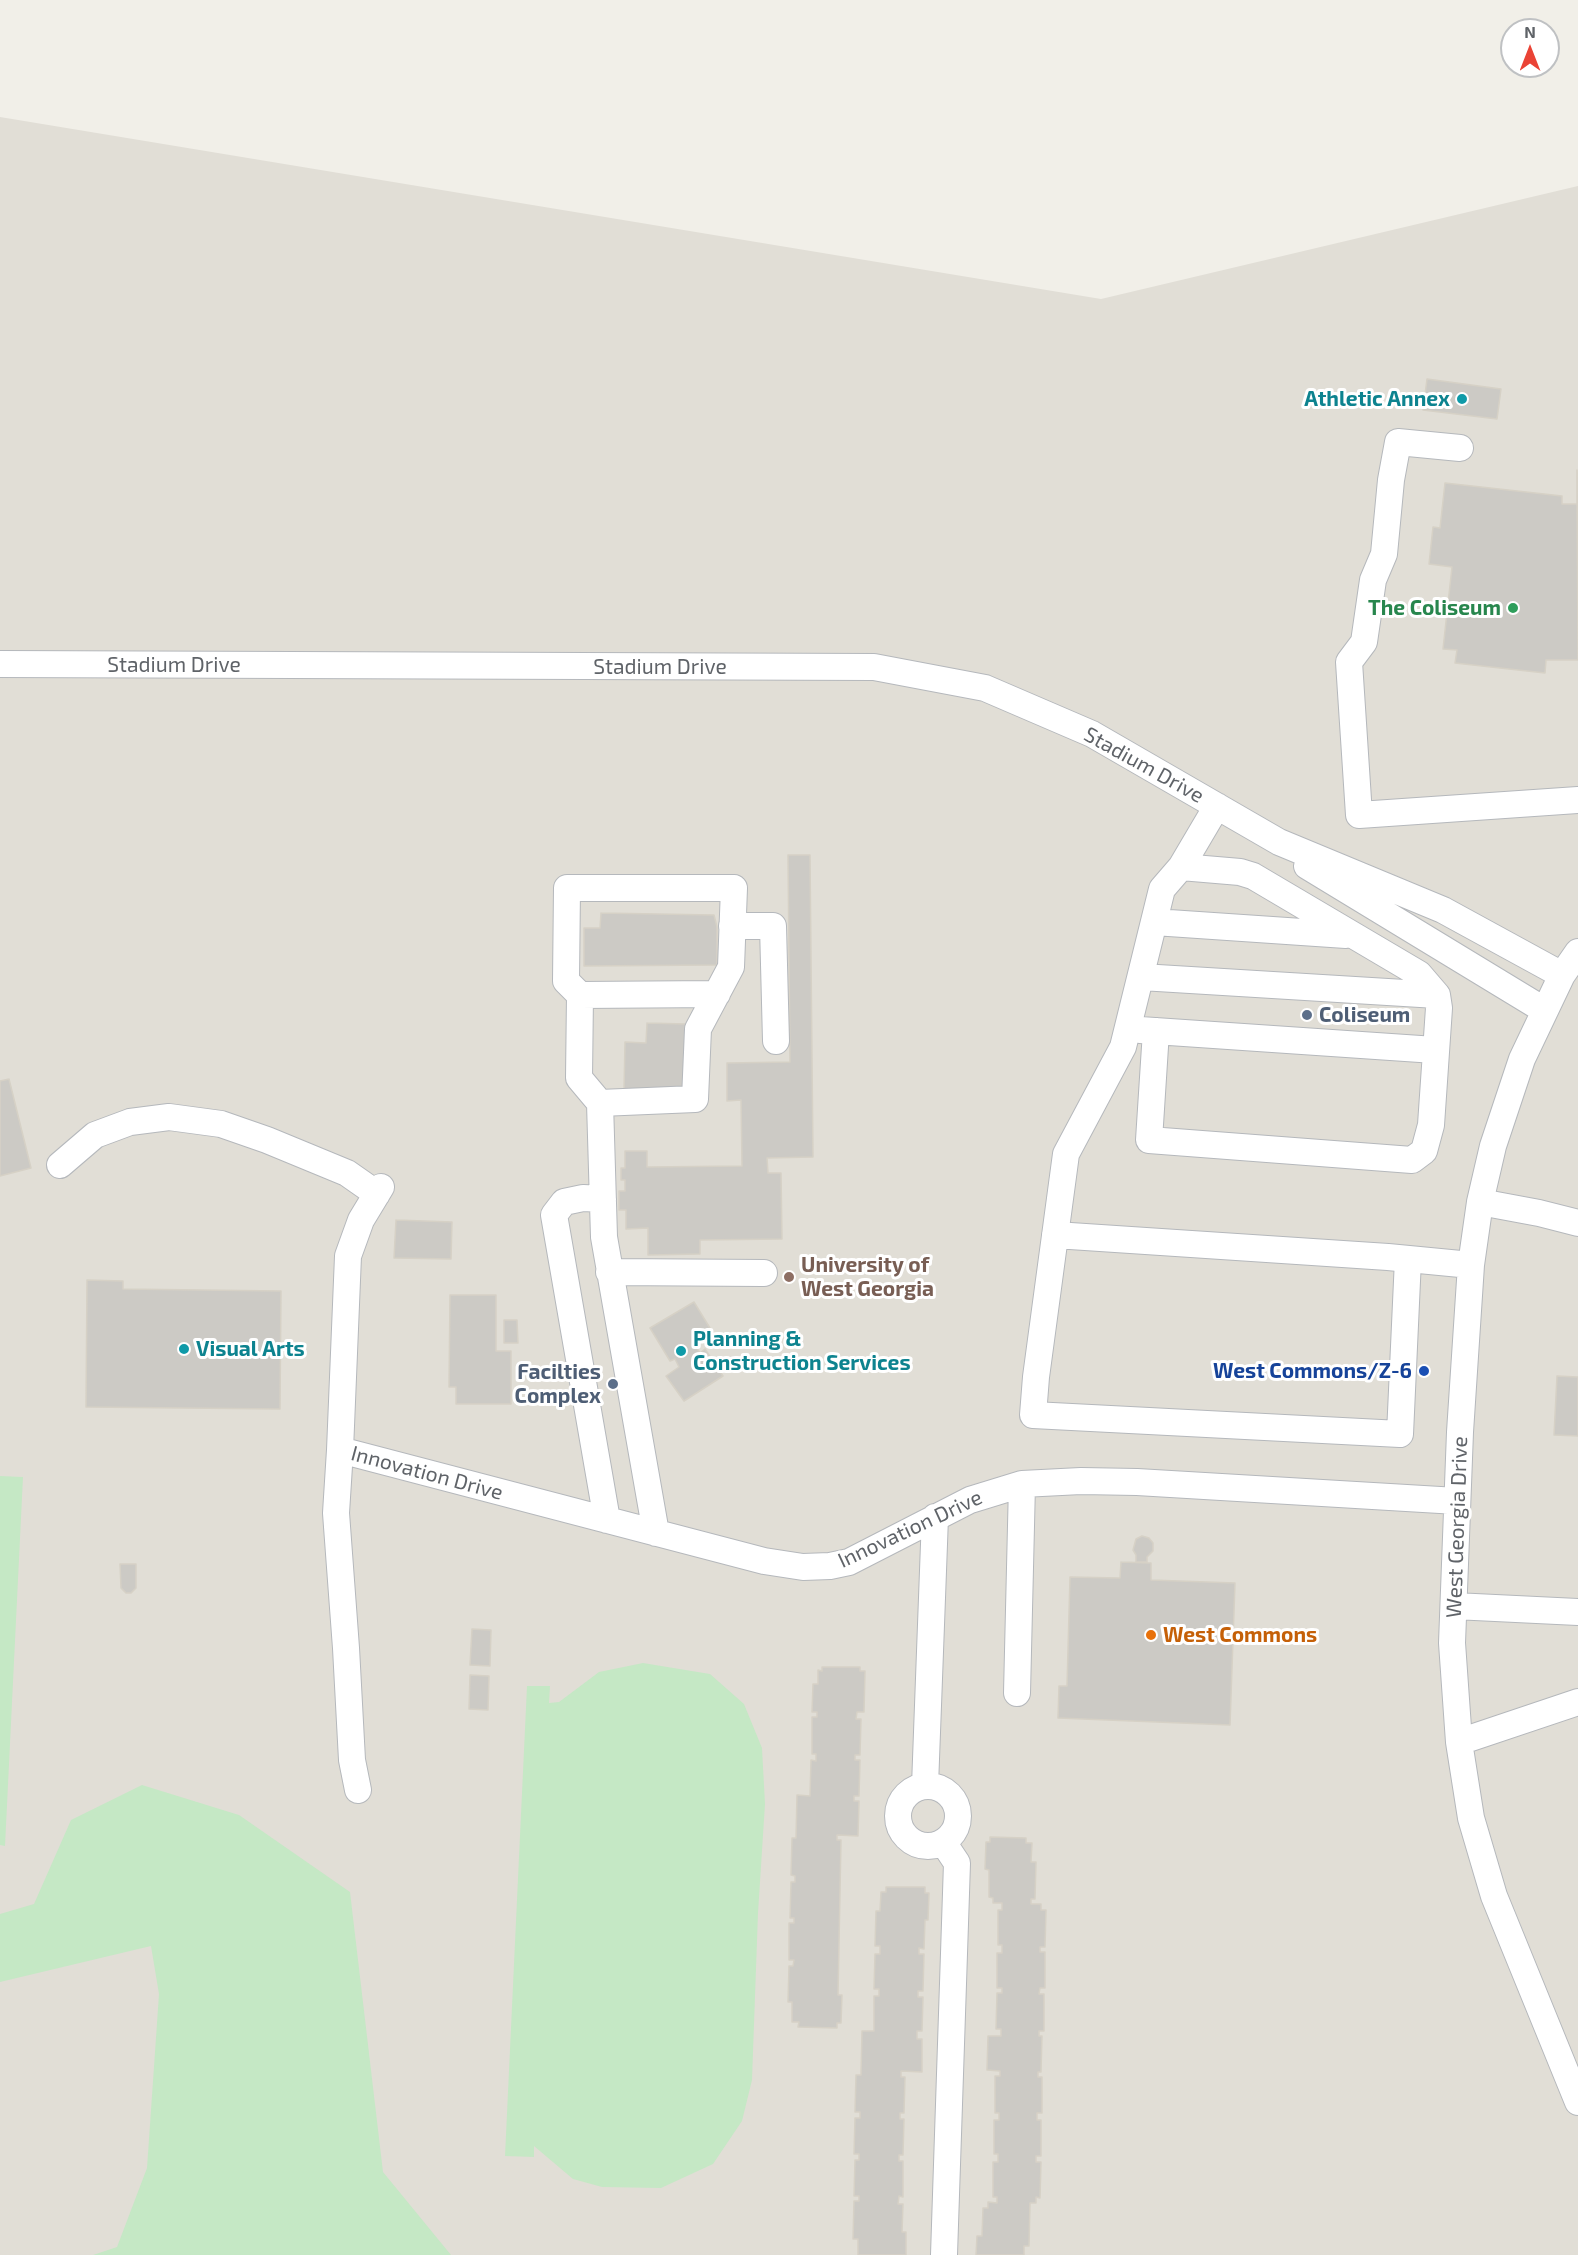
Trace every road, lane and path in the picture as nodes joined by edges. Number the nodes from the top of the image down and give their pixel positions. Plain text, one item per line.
1 (1460, 448) dead end
2 (0, 664) edge
3 (1578, 800) edge
4 (1217, 806) junction
5 (1279, 842) junction
6 (1181, 867) junction
7 (1154, 922) junction
8 (732, 926) junction
9 (1353, 935) junction
10 (1578, 952) edge
11 (1562, 975) junction
12 (1141, 977) junction
13 (717, 994) junction
14 (580, 995) junction
15 (1437, 995) junction
16 (1544, 1010) junction
17 (1128, 1029) junction
18 (1156, 1031) junction
19 (776, 1041) dead end
20 (1435, 1050) junction
21 (600, 1103) junction
22 (60, 1165) dead end
23 (603, 1199) junction
24 (1480, 1202) junction
25 (1578, 1223) edge
26 (1055, 1235) junction
27 (1408, 1259) junction
28 (1471, 1265) junction
29 (609, 1272) junction
30 (764, 1274) dead end
31 (340, 1450) junction
32 (1022, 1484) junction
33 (1457, 1501) junction
34 (935, 1517) junction
35 (607, 1520) junction
36 (656, 1533) junction
37 (1454, 1606) junction
38 (1578, 1612) edge
39 (1017, 1693) dead end
40 (1578, 1702) edge
41 (1459, 1742) junction
42 (926, 1786) junction
43 (358, 1790) dead end
44 (943, 1842) junction
45 (1578, 2102) edge
46 (944, 2255) edge

1 - 3 street
2 - 4 street, Stadium Drive
4 - 5 street, Stadium Drive
4 - 6 street
5 - 11 street, Stadium Drive
5 - 16 street, Stadium Drive
6 - 7 street
6 - 9 street
7 - 9 street
7 - 12 street
8 - 13 street
8 - 14 street
8 - 19 street
9 - 15 street
10 - 11 street, West Georgia Drive
11 - 16 street, West Georgia Drive
12 - 15 street
12 - 17 street
13 - 14 street
13 - 21 street
14 - 21 street
15 - 20 street
16 - 24 street, West Georgia Drive
17 - 18 street
17 - 26 street
18 - 20 street
18 - 20 street
21 - 23 street
22 - 31 street
23 - 29 street
23 - 35 street
24 - 25 street
24 - 28 street, West Georgia Drive
26 - 27 street
26 - 27 street
27 - 28 street
28 - 33 street, West Georgia Drive
29 - 30 street
29 - 36 street
31 - 35 street, Innovation Drive
31 - 43 street
32 - 33 street, Innovation Drive
32 - 34 street, Innovation Drive
32 - 39 street
33 - 37 street, West Georgia Drive
34 - 36 street, Innovation Drive
34 - 42 street
35 - 36 street, Innovation Drive
37 - 38 street
37 - 41 street, West Georgia Drive
40 - 41 street
41 - 45 street, West Georgia Drive
42 - 44 street
42 - 44 street
44 - 46 street

